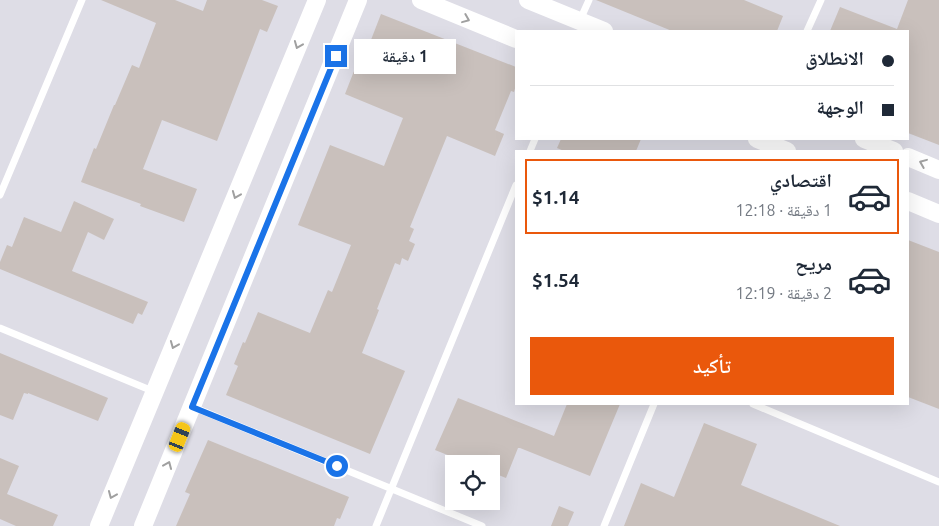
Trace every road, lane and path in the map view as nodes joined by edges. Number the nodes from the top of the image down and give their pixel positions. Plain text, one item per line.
1 (82, 0) edge
2 (317, 0) edge
3 (358, 0) edge
4 (421, 0) edge
5 (528, 0) edge
6 (589, 0) edge
7 (821, 0) edge
8 (580, 21) junction
9 (602, 30) edge
10 (807, 30) edge
11 (515, 39) edge
12 (866, 140) edge
13 (759, 142) edge
14 (784, 150) edge
15 (892, 150) edge
16 (909, 157) edge
17 (939, 170) edge
18 (515, 187) edge
19 (0, 195) edge
20 (909, 201) edge
21 (939, 214) edge
22 (0, 328) edge
23 (155, 392) junction
24 (654, 405) edge
25 (754, 405) edge
26 (192, 407) junction
27 (939, 482) edge
28 (391, 489) junction
29 (99, 526) edge
30 (143, 526) edge
31 (376, 526) edge
32 (482, 526) edge
33 (604, 526) edge

1 - 19 lane
2 -> 23 street
3 - 26 street
4 -> 11 street
5 - 8 street
6 - 8 lane
7 - 10 lane
8 - 9 street
12 - 15 street
13 - 14 street
17 -> 16 street
18 - 28 lane
20 - 21 street
22 - 23 lane
23 -> 29 street
24 - 33 lane
25 - 27 lane
26 - 28 lane
30 -> 26 street
28 - 31 lane
28 - 32 lane

